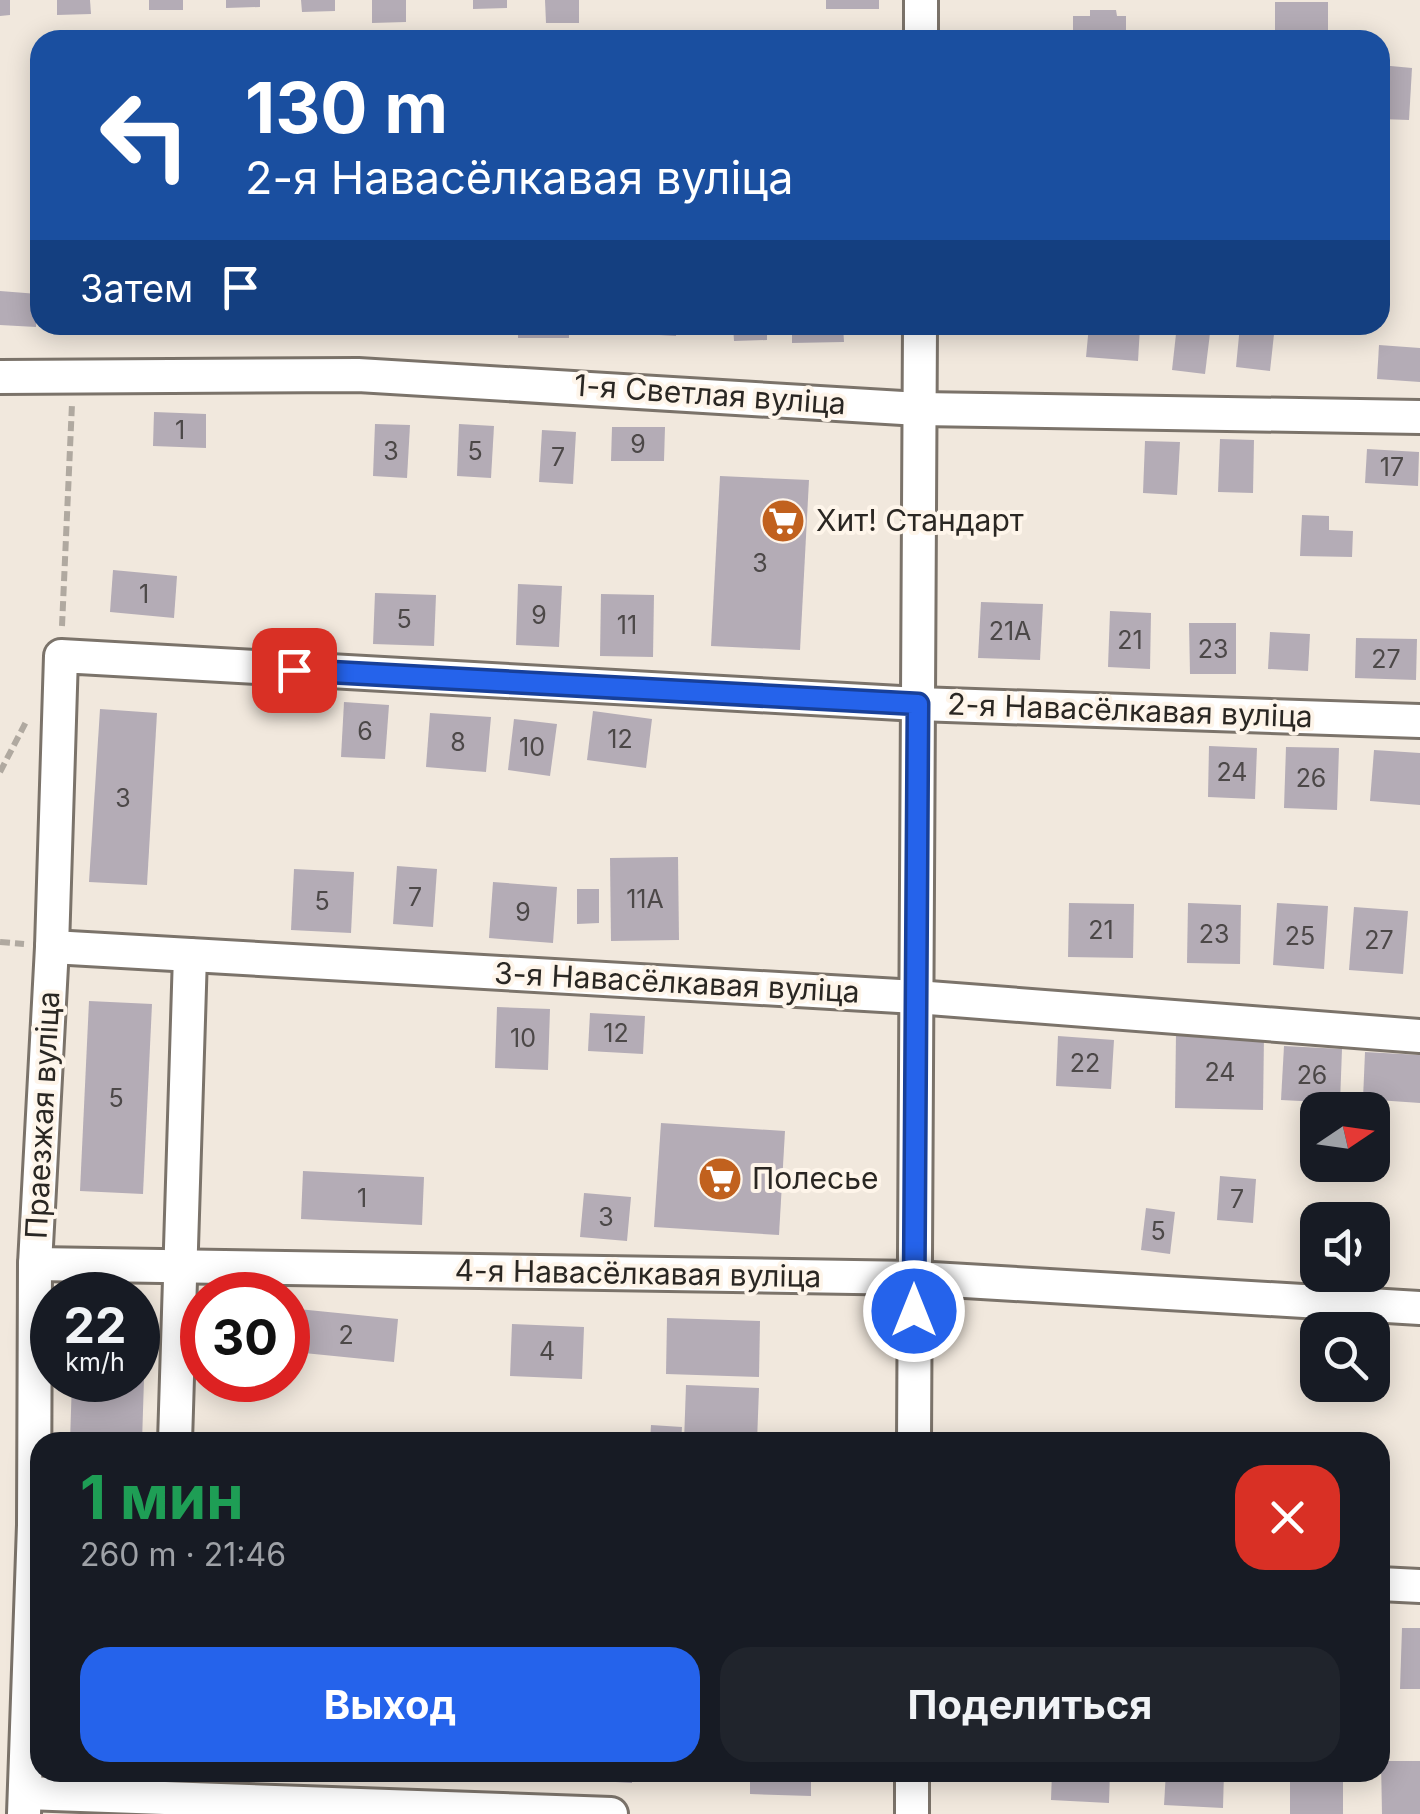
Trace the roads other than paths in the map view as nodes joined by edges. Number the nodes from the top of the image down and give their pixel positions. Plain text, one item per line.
1 (922, 0) edge
2 (921, 30) edge
3 (920, 335) edge
4 (0, 377) edge
5 (919, 409) junction
6 (1420, 418) edge
7 (60, 656) joint
8 (918, 704) junction
9 (1420, 721) edge
10 (52, 947) junction
11 (190, 954) junction
12 (916, 998) junction
13 (1420, 1036) edge
14 (35, 1264) junction
15 (180, 1266) junction
16 (915, 1278) junction
17 (1420, 1308) edge
18 (36, 1432) edge
19 (175, 1432) edge
20 (914, 1432) edge
21 (1390, 1584) edge
22 (1420, 1586) edge
23 (30, 1687) edge
24 (912, 1782) edge
25 (164, 1795) edge
26 (25, 1803) edge
27 (611, 1814) edge
28 (912, 1814) edge

1 - 2 street
3 - 5 street
4 - 5 street, 1-я Светлая вуліца
5 - 6 street, 1-я Светлая вуліца
5 - 8 street
7 - 8 street, 2-я Навасёлкавая вуліца
7 - 10 street, Праезжая вуліца
8 - 9 street, 2-я Навасёлкавая вуліца
8 - 12 street
10 - 11 street, 3-я Навасёлкавая вуліца
10 - 14 street, Праезжая вуліца
11 - 12 street, 3-я Навасёлкавая вуліца
11 - 15 street
12 - 13 street, 3-я Навасёлкавая вуліца
12 - 16 street
14 - 15 street, 4-я Навасёлкавая вуліца
14 - 18 street, Праезжая вуліца
15 - 16 street, 4-я Навасёлкавая вуліца
15 - 19 street
16 - 17 street, 4-я Навасёлкавая вуліца
16 - 20 street
21 - 22 street
23 - 26 street, Праезжая вуліца
24 - 28 street
25 - 26 street
25 - 27 street

